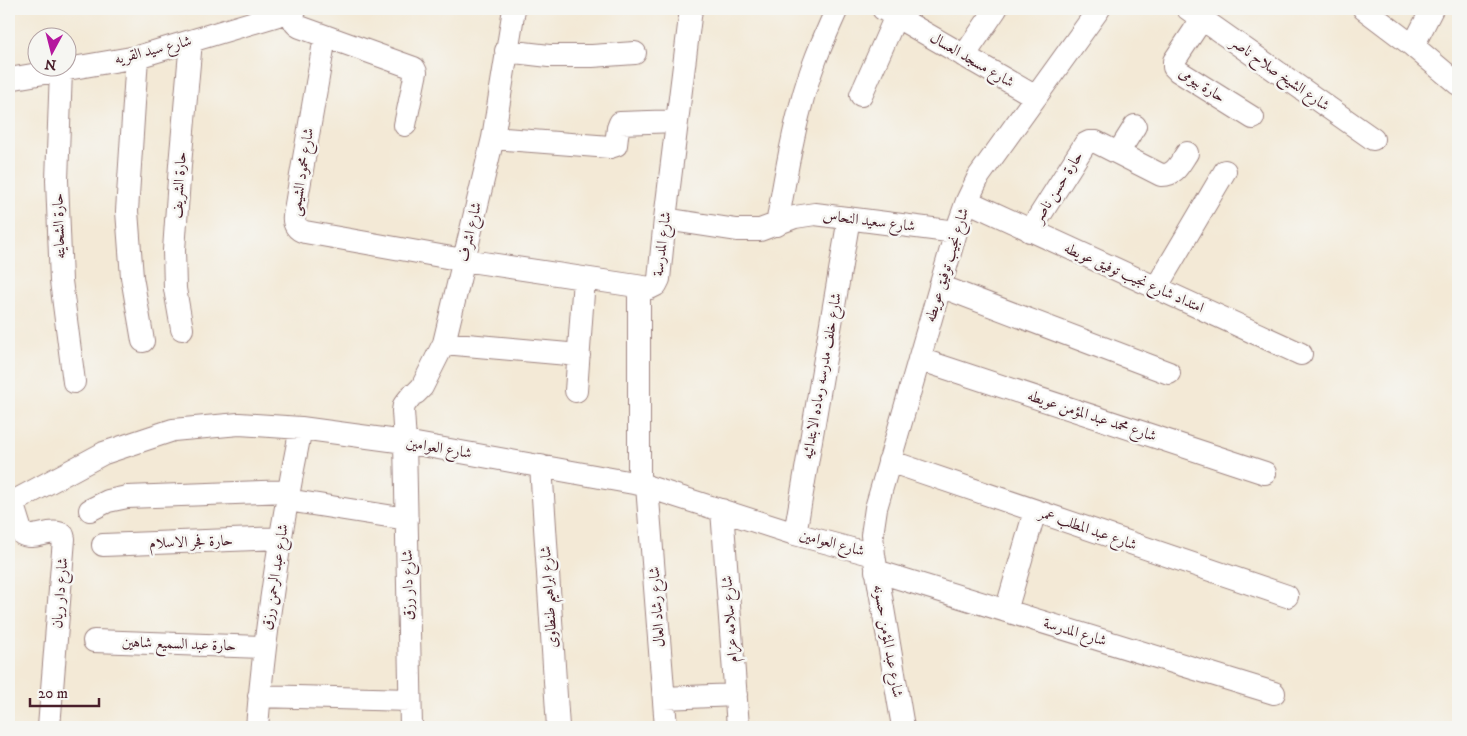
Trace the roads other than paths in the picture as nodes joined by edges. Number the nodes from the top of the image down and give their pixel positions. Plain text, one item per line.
1 (514, 9) edge
2 (691, 9) edge
3 (837, 9) edge
4 (996, 9) edge
5 (1099, 9) edge
6 (1364, 9) edge
7 (1432, 9) edge
8 (295, 10) edge
9 (889, 13) edge
10 (1195, 14) edge
11 (325, 36) junction
12 (191, 41) junction
13 (1413, 46) junction
14 (506, 51) junction
15 (635, 53) dead end
16 (137, 56) junction
17 (964, 56) junction
18 (78, 67) edge
19 (28, 76) edge
20 (61, 78) edge
21 (9, 79) edge
22 (1458, 84) edge
23 (861, 95) dead end
24 (1036, 97) junction
25 (1254, 118) dead end
26 (677, 121) junction
27 (405, 125) dead end
28 (1135, 126) dead end
29 (493, 138) junction
30 (1373, 139) dead end
31 (1118, 153) junction
32 (1187, 153) dead end
33 (1225, 171) dead end
34 (967, 202) junction
35 (849, 218) junction
36 (665, 219) junction
37 (778, 225) junction
38 (1030, 230) junction
39 (956, 232) junction
40 (464, 260) junction
41 (584, 279) junction
42 (940, 286) junction
43 (639, 287) junction
44 (1156, 288) junction
45 (182, 329) dead end
46 (144, 342) dead end
47 (444, 343) junction
48 (1301, 354) dead end
49 (578, 355) junction
50 (919, 359) junction
51 (1170, 373) dead end
52 (74, 382) dead end
53 (576, 391) dead end
54 (301, 428) junction
55 (405, 442) junction
56 (889, 461) junction
57 (541, 466) junction
58 (1266, 473) dead end
59 (643, 485) junction
60 (288, 495) junction
61 (10, 503) edge
62 (90, 510) dead end
63 (722, 510) junction
64 (1035, 511) junction
65 (407, 519) junction
66 (796, 534) junction
67 (280, 538) junction
68 (103, 545) dead end
69 (875, 563) junction
70 (1287, 596) dead end
71 (1006, 611) junction
72 (94, 640) dead end
73 (264, 647) junction
74 (1274, 693) dead end
75 (736, 695) junction
76 (259, 696) junction
77 (664, 698) junction
78 (410, 700) junction
79 (49, 727) edge
80 (257, 727) edge
81 (411, 727) edge
82 (558, 727) edge
83 (666, 727) edge
84 (738, 727) edge
85 (903, 727) edge

1 - 14 street, شارع اشرف
2 - 26 street, شارع المدرسة
3 - 37 street
4 - 17 street
5 - 24 street, شارع نجيب توفيق عويطه
6 - 13 street
7 - 13 street
8 - 11 street
8 - 12 street, شارع سيد القريه
9 - 17 street, شارع مسجد العسال
9 - 23 street
10 - 25 street, حارة بيومى
10 - 30 street, شارع الشيخ صلاح ناصر
11 - 27 street
11 - 40 street, شارع محمود الشيمى
12 - 16 street, شارع سيد القريه
12 - 45 street, حارة الشريف
13 - 22 street
14 - 15 street
14 - 29 street, شارع اشرف
16 - 18 street, شارع سيد القريه
16 - 46 street
17 - 24 street, شارع مسجد العسال
19 - 21 street, شارع سيد القريه
20 - 52 street, حارة الشحايته
24 - 34 street, شارع نجيب توفيق عويطه
26 - 29 street
26 - 36 street, شارع المدرسة
28 - 31 street
29 - 40 street, شارع اشرف
31 - 32 street, حارة حسن ناصر
31 - 38 street, حارة حسن ناصر
33 - 44 street
34 - 38 street, امتداد شارع نجيب توفيق عويطه
34 - 39 street, شارع نجيب توفيق عويطه
35 - 37 street, شارع سعيد النحاس
35 - 39 street, شارع سعيد النحاس
35 - 66 street, شارع خلف مدرسه رماده الابتدائيه
36 - 37 street, شارع سعيد النحاس
36 - 43 street, شارع المدرسة
38 - 44 street, امتداد شارع نجيب توفيق عويطه
39 - 42 street, شارع نجيب توفيق عويطه
40 - 41 street, شارع المدرسة
40 - 47 street, شارع اشرف
41 - 43 street, شارع المدرسة
41 - 49 street
42 - 50 street, شارع نجيب توفيق عويطه
42 - 51 street
43 - 59 street, شارع رشاد العال
44 - 48 street, امتداد شارع نجيب توفيق عويطه
47 - 49 street
47 - 55 street, شارع اشرف
49 - 53 street
50 - 56 street, شارع نجيب توفيق عويطه
50 - 58 street, شارع محمد عبد المؤمن عويطه
54 - 55 street, شارع العوامين
54 - 60 street, شارع عبد الرحمن رزق
54 - 61 street, شارع العوامين
55 - 57 street, شارع العوامين
55 - 65 street, شارع دار رزق
56 - 64 street, شارع عبد المطلب عمر
56 - 69 street, شارع نجيب توفيق عويطه
57 - 59 street, شارع العوامين
57 - 82 street, شارع ابراهيم طنطاوى
59 - 63 street, شارع العوامين
59 - 77 street, شارع رشاد العال
60 - 62 street
60 - 65 street
60 - 67 street, شارع عبد الرحمن رزق
61 - 79 street, شارع دار ريان
63 - 66 street, شارع العوامين
63 - 75 street, شارع سلامه عزام
64 - 70 street, شارع عبد المطلب عمر
64 - 71 street
65 - 78 street, شارع دار رزق
66 - 69 street, شارع العوامين
67 - 68 street, حارة فجر الاسلام
67 - 73 street, شارع عبد الرحمن رزق
69 - 71 street, شارع المدرسة
69 - 85 street, شارع عبد المؤمن حسونه
71 - 74 street, شارع المدرسة
72 - 73 street, حارة عبد السميع شاهين
73 - 76 street, شارع عبد الرحمن رزق
75 - 77 street
75 - 84 street, شارع سلامه عزام
76 - 78 street
76 - 80 street, شارع عبد الرحمن رزق
77 - 83 street, شارع رشاد العال
78 - 81 street, شارع دار رزق

